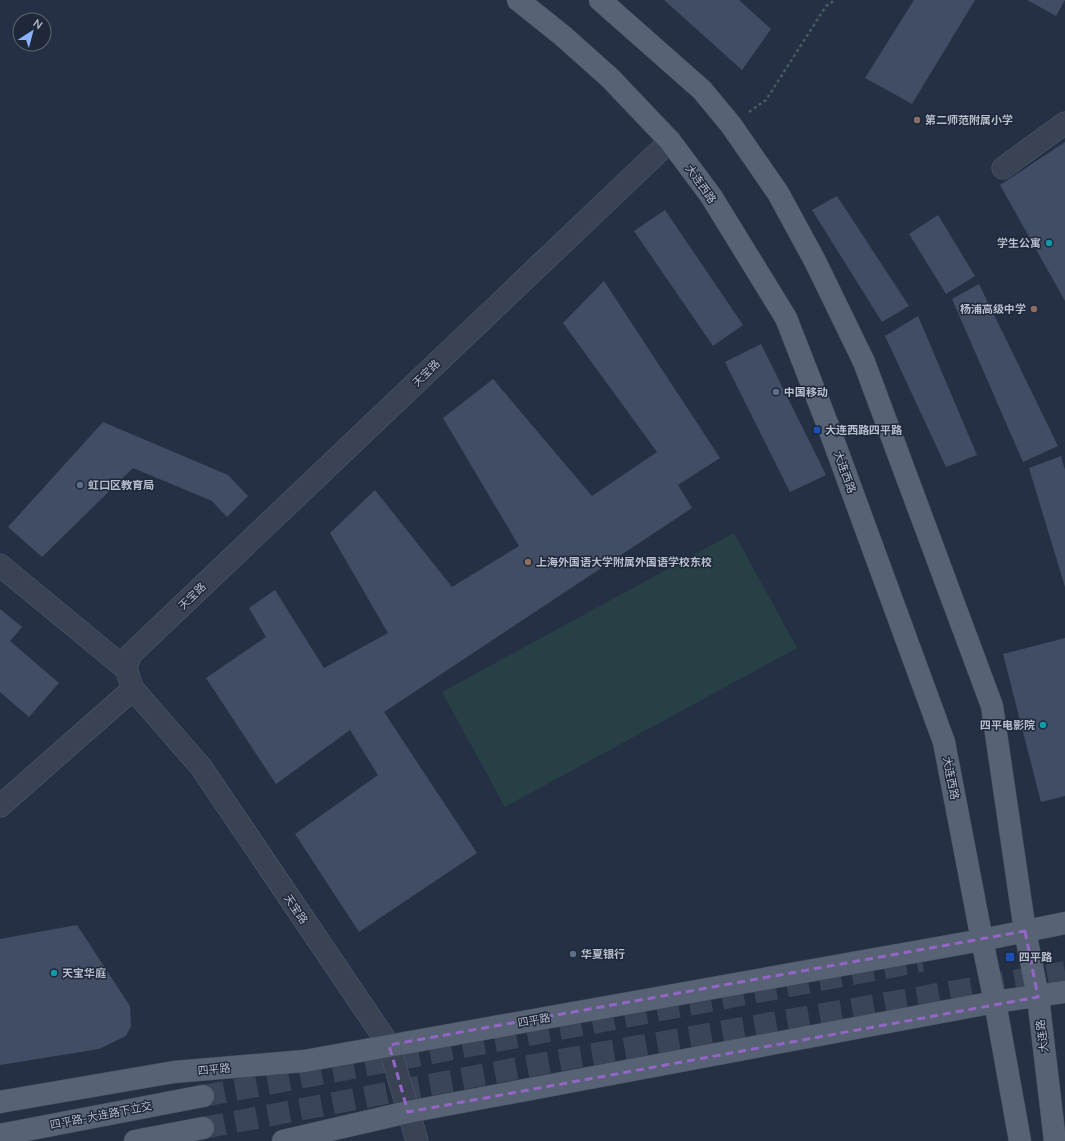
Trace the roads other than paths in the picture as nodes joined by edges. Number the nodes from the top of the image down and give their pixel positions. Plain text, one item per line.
1 (518, 0) edge
2 (600, 0) edge
3 (1065, 123) edge
4 (670, 141) junction
5 (1003, 168) dead end
6 (0, 565) edge
7 (126, 668) junction
8 (133, 689) junction
9 (0, 806) edge
10 (1065, 923) edge
11 (1025, 931) junction
12 (982, 940) junction
13 (1065, 992) edge
14 (1038, 997) junction
15 (995, 1002) junction
16 (389, 1045) junction
17 (203, 1096) tunnel mouth
18 (0, 1102) edge
19 (408, 1112) junction
20 (203, 1128) tunnel mouth
21 (0, 1135) edge
22 (135, 1141) edge
23 (282, 1141) edge
24 (417, 1141) edge
25 (1020, 1141) edge
26 (1055, 1141) edge

1 - 4 main road, 大连西路
2 - 11 main road
3 - 5 street
4 - 7 street, 天宝路
4 - 12 main road, 大连西路
6 - 7 street
7 - 8 street, 天宝路
8 - 9 street
8 - 16 street, 天宝路
10 - 11 main road, 四平路
11 - 12 main road, 四平路
11 - 14 main road, 大连路
12 - 15 main road, 大连西路
12 - 16 main road, 四平路
13 - 14 main road
14 - 15 main road
14 - 26 main road, 大连路
15 - 19 main road
15 - 25 main road
16 - 18 main road, 四平路
16 - 19 street, 天宝路
17 - 21 main road, 四平路-大连路下立交
19 - 23 main road
19 - 24 street, 天宝路
20 - 22 main road

